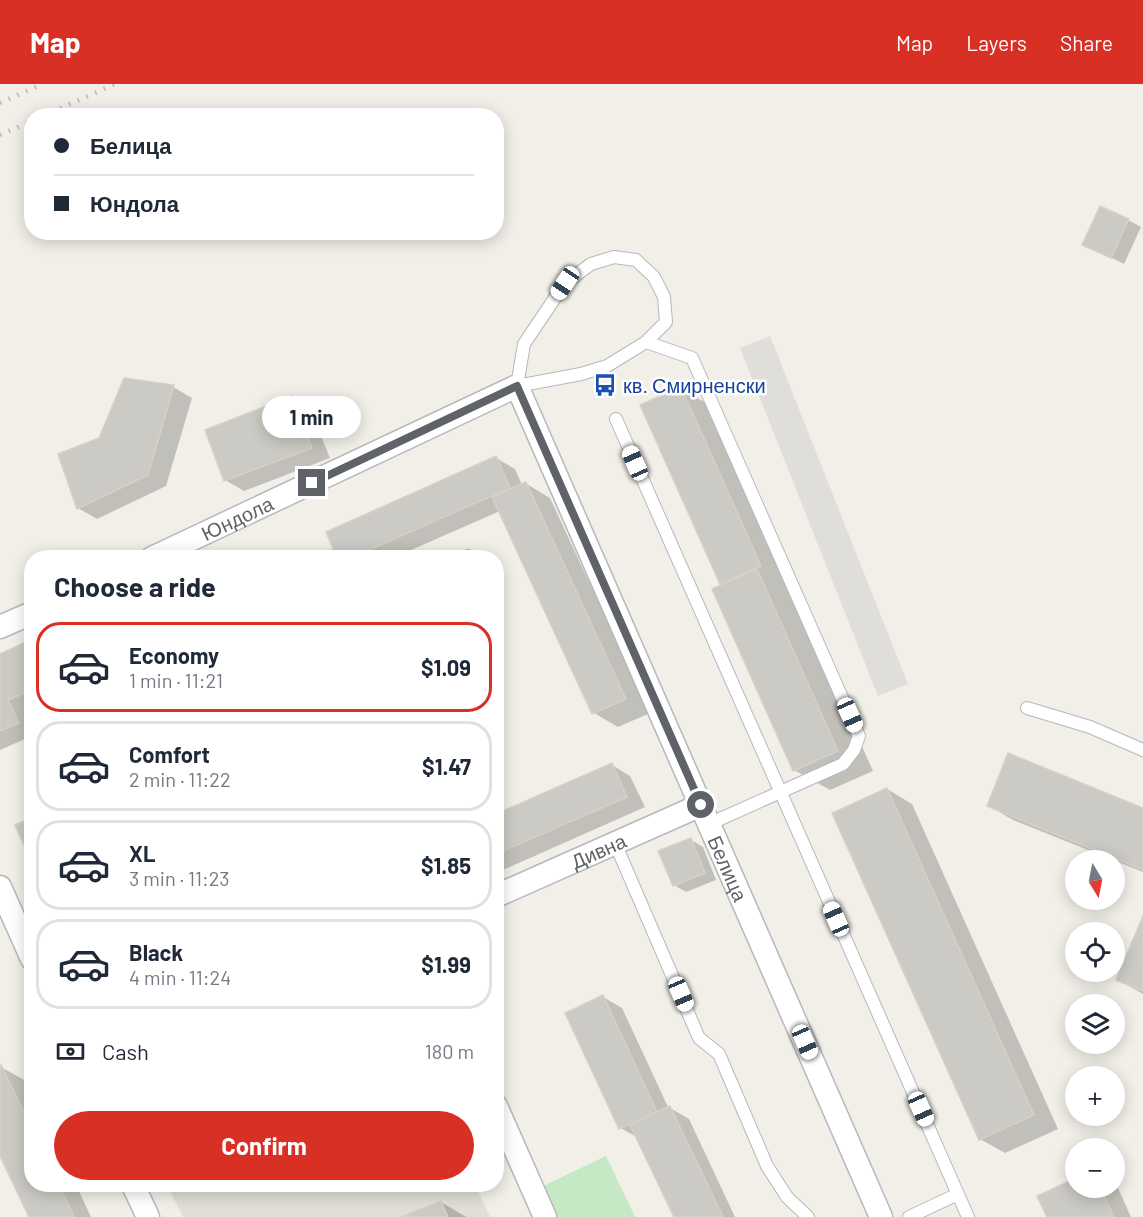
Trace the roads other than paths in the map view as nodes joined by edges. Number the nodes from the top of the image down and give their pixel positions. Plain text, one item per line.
1 (646, 342) junction
2 (517, 386) junction
3 (616, 419) dead end
4 (176, 550) edge
5 (24, 616) edge
6 (0, 627) edge
7 (1027, 708) dead end
8 (1143, 750) edge
9 (780, 791) junction
10 (705, 814) junction
11 (615, 843) junction
12 (0, 887) edge
13 (504, 892) edge
14 (24, 940) edge
15 (504, 1124) edge
16 (136, 1192) edge
17 (958, 1194) junction
18 (148, 1217) edge
19 (545, 1217) edge
20 (808, 1217) edge
21 (881, 1217) edge
22 (909, 1217) edge
23 (968, 1217) edge

1 - 2 lane
1 - 2 lane
1 - 9 lane
2 - 4 street, Юндола
2 - 10 street, Белица
3 - 9 lane
5 - 6 street
7 - 8 lane
9 - 10 lane
9 - 17 lane
10 - 11 street, Дивна
10 - 21 street, Белица
11 - 13 street, Дивна
11 - 20 lane
12 - 14 street
15 - 19 street
16 - 18 street
17 - 22 lane
17 - 23 lane

